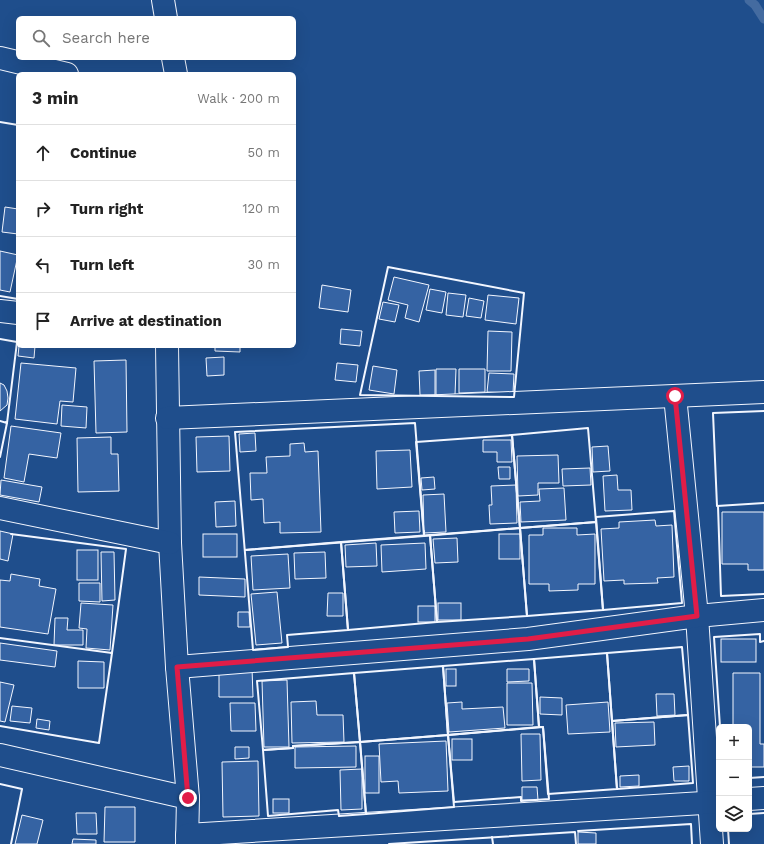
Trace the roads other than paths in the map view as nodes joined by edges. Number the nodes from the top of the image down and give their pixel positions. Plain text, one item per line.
1 (163, 0) edge
2 (166, 16) edge
3 (0, 58) edge
4 (173, 60) edge
5 (59, 72) edge
6 (176, 72) edge
7 (0, 311) edge
8 (16, 314) edge
9 (167, 348) edge
10 (764, 392) edge
11 (675, 396) junction
12 (167, 418) junction
13 (0, 508) edge
14 (170, 543) junction
15 (764, 610) edge
16 (697, 616) junction
17 (177, 667) junction
18 (0, 755) edge
19 (188, 798) junction
20 (764, 798) edge
21 (752, 799) edge
22 (714, 803) edge
23 (187, 840) edge
24 (712, 844) edge

1 - 2 street
3 - 5 street
4 - 6 street
7 - 8 street
9 - 12 street
10 - 11 street
11 - 12 street
11 - 16 street
12 - 14 street
13 - 14 street
14 - 17 street
15 - 16 street
16 - 17 street
16 - 22 street
17 - 19 street
18 - 19 street
19 - 23 street
20 - 21 street
22 - 23 street
22 - 24 street

